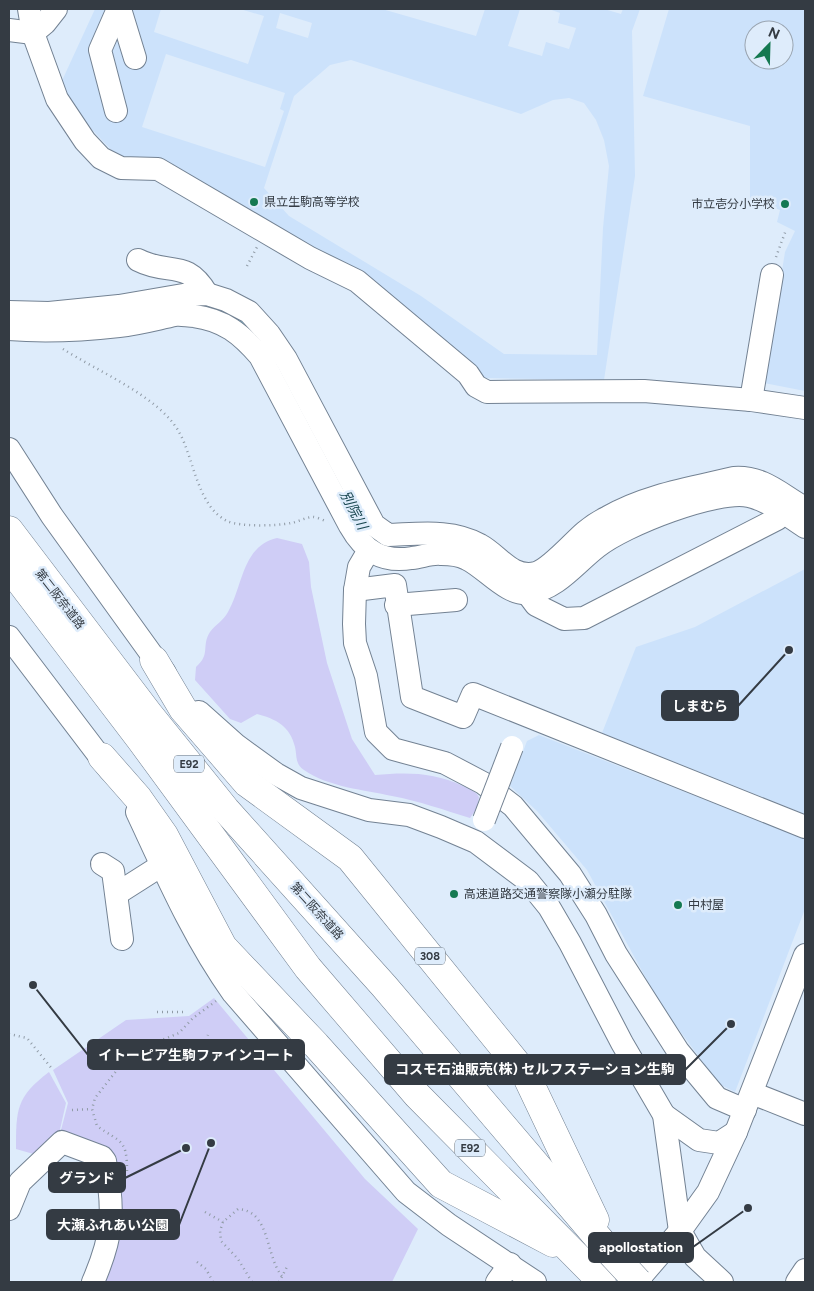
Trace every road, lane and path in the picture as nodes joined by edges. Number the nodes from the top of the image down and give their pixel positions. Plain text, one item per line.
1 (29, 9) edge
2 (56, 9) edge
3 (119, 9) edge
4 (9, 30) edge
5 (33, 32) junction
6 (135, 58) dead end
7 (116, 111) dead end
8 (786, 230) dead end
9 (138, 260) dead end
10 (772, 275) joint
11 (206, 294) junction
12 (9, 312) edge
13 (9, 330) edge
14 (34, 331) junction
15 (751, 400) junction
16 (805, 408) edge
17 (9, 449) edge
18 (794, 508) edge
19 (350, 526) junction
20 (805, 527) edge
21 (9, 530) edge
22 (369, 550) junction
23 (9, 567) edge
24 (355, 590) junction
25 (527, 594) junction
26 (396, 595) junction
27 (456, 600) dead end
28 (9, 637) edge
29 (154, 660) junction
30 (524, 716) junction
31 (102, 756) junction
32 (805, 826) edge
33 (476, 842) junction
34 (102, 864) dead end
35 (162, 864) junction
36 (118, 893) junction
37 (122, 939) dead end
38 (805, 955) edge
39 (221, 997) dead end
40 (157, 1012) dead end
41 (185, 1012) dead end
42 (9, 1034) edge
43 (208, 1035) dead end
44 (199, 1059) dead end
45 (53, 1070) dead end
46 (749, 1102) junction
47 (92, 1109) junction
48 (72, 1110) dead end
49 (805, 1114) edge
50 (664, 1115) junction
51 (736, 1132) junction
52 (127, 1178) dead end
53 (9, 1209) edge
54 (149, 1210) dead end
55 (205, 1212) dead end
56 (144, 1220) dead end
57 (224, 1222) junction
58 (680, 1231) junction
59 (611, 1253) junction
60 (576, 1255) junction
61 (198, 1262) dead end
62 (510, 1264) junction
63 (288, 1265) dead end
64 (805, 1270) edge
65 (282, 1276) junction
66 (600, 1280) edge
67 (93, 1282) edge
68 (213, 1282) edge
69 (252, 1282) edge
70 (279, 1282) edge
71 (497, 1282) edge
72 (535, 1282) edge
73 (637, 1282) edge
74 (722, 1282) edge
75 (797, 1282) edge

1 - 5 street
2 - 5 street
3 - 6 street
3 - 7 street
4 - 5 street
5 - 15 street
8 - 10 path
9 - 11 street
10 - 15 street
11 - 12 street
11 - 18 street
13 - 14 street
14 - 19 path
14 - 19 street
15 - 16 street
17 - 29 street
18 - 20 street
18 - 25 street
18 - 25 street
19 - 22 street
21 - 59 highway, 第二阪奈道路 / E92
22 - 24 street
22 - 25 street
23 - 60 highway, 第二阪奈道路 / E92
24 - 26 street
24 - 46 street
26 - 27 street
26 - 30 street
28 - 31 street
29 - 33 street
29 - 59 highway, 308
30 - 32 street
30 - 33 street, bridge
31 - 35 street
31 - 60 highway
33 - 50 street
34 - 36 street
35 - 36 street
35 - 62 street
36 - 37 street
38 - 46 street
39 - 47 path
40 - 41 path
42 - 45 path
43 - 44 path
46 - 49 street
46 - 51 street
47 - 48 path
47 - 52 path
50 - 51 street
50 - 58 street
51 - 58 street
53 - 67 street
54 - 56 path
55 - 57 path
57 - 65 path
57 - 69 path
58 - 73 street
58 - 74 street
59 - 73 highway, 第二阪奈道路 / E92, bridge
60 - 66 highway, 第二阪奈道路 / E92
61 - 68 path
62 - 71 street
62 - 72 street
63 - 65 path
64 - 75 street
65 - 70 path

